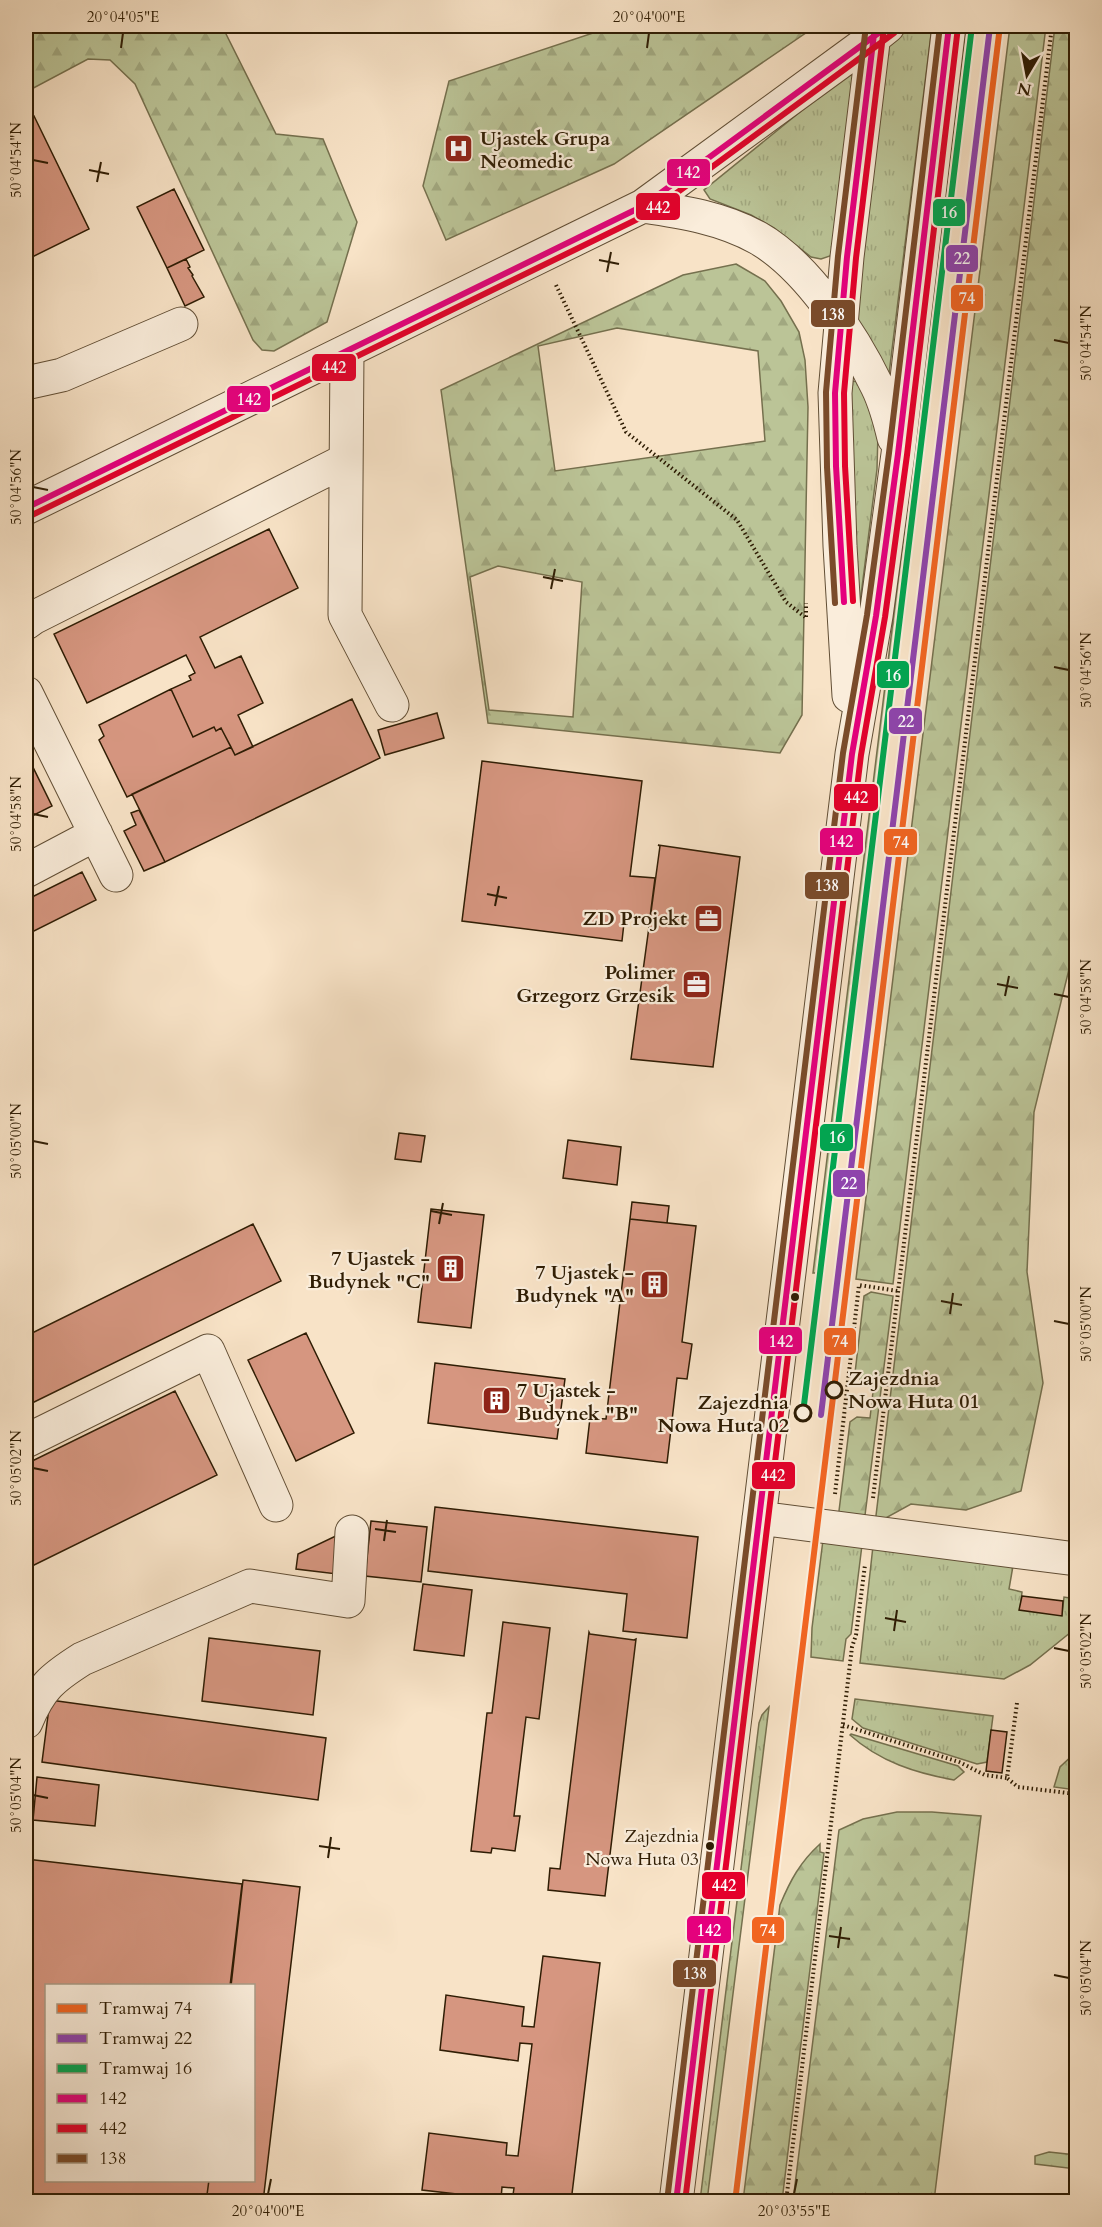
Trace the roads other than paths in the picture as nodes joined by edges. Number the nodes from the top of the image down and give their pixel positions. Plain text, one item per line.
1 (949, 26) edge
2 (879, 30) edge
3 (643, 206) junction
4 (181, 324) dead end
5 (840, 324) junction
6 (347, 352) junction
7 (26, 383) edge
8 (898, 454) junction
9 (346, 460) junction
10 (26, 508) edge
11 (26, 623) edge
12 (26, 693) edge
13 (392, 705) dead end
14 (852, 754) junction
15 (96, 834) junction
16 (26, 871) edge
17 (116, 875) dead end
18 (26, 1442) edge
19 (276, 1505) dead end
20 (759, 1518) junction
21 (352, 1532) dead end
22 (1077, 1559) edge
23 (26, 1722) edge
24 (676, 2202) edge

1 - 8 street
2 - 3 street
2 - 5 street
3 - 5 street
3 - 6 street
4 - 7 street
5 - 8 street
5 - 14 street
6 - 9 street
6 - 10 street
8 - 14 street
9 - 11 street
9 - 13 street
12 - 15 street
14 - 20 street
15 - 16 street
15 - 17 street
18 - 19 street
20 - 22 street
20 - 24 street
21 - 23 street

